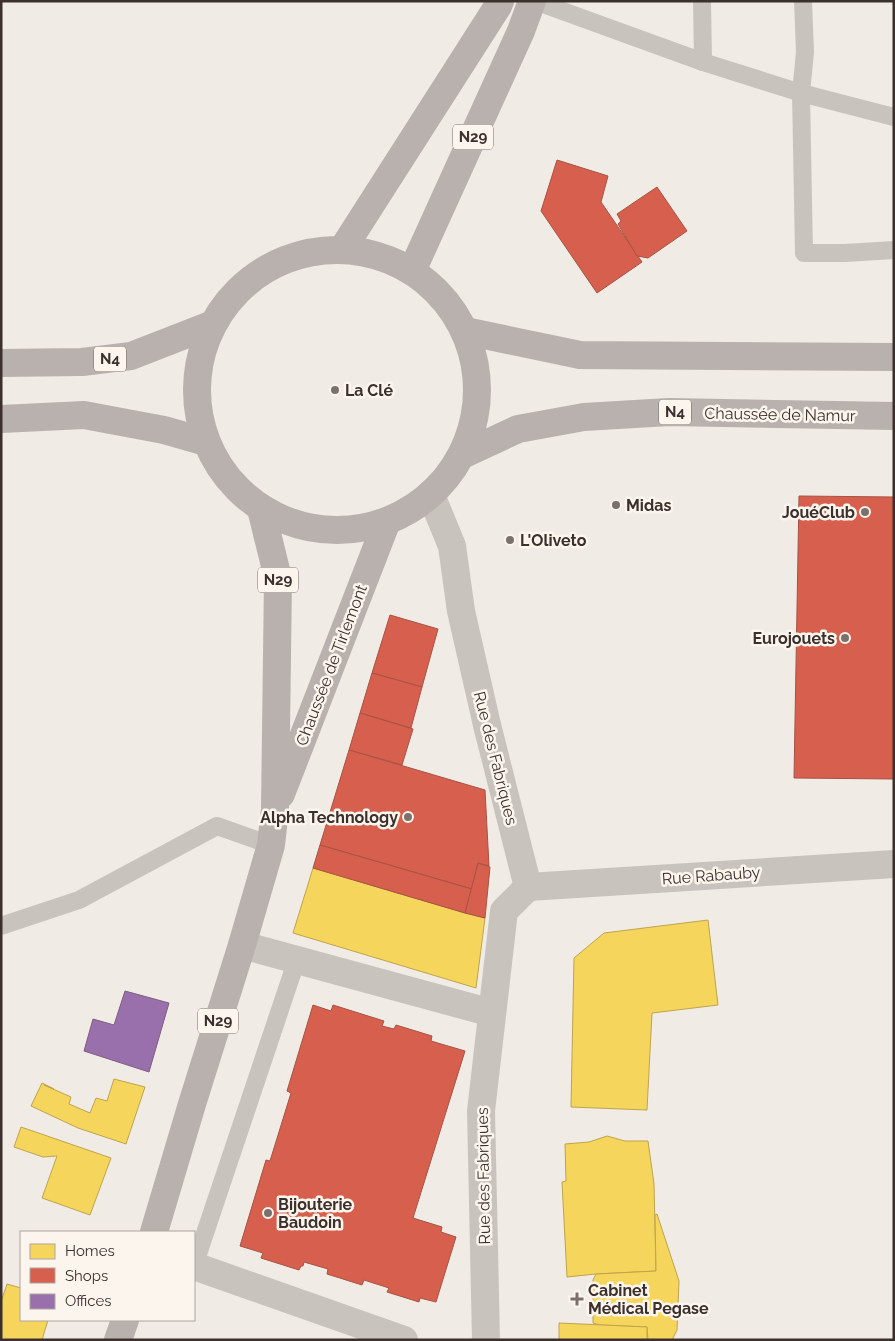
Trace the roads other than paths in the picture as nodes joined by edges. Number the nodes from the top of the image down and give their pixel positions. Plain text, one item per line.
1 (500, 1) edge
2 (534, 1) edge
3 (702, 1) edge
4 (803, 1) edge
5 (703, 62) junction
6 (801, 93) junction
7 (894, 117) edge
8 (342, 250) junction
9 (894, 250) edge
10 (412, 271) junction
11 (213, 324) junction
12 (465, 331) junction
13 (894, 356) edge
14 (1, 363) edge
15 (894, 416) edge
16 (1, 419) edge
17 (206, 442) junction
18 (462, 455) junction
19 (431, 495) junction
20 (261, 509) junction
21 (388, 522) junction
22 (275, 809) junction
23 (271, 846) junction
24 (894, 864) edge
25 (528, 887) junction
26 (1, 926) edge
27 (242, 944) junction
28 (297, 959) junction
29 (492, 1014) junction
30 (154, 1231) edge
31 (195, 1263) edge
32 (195, 1266) edge
33 (125, 1321) edge
34 (118, 1340) edge
35 (404, 1340) edge
36 (486, 1340) edge

1 - 8 main road
2 - 5 lane
2 - 10 main road, N29
3 - 5 lane
4 - 6 lane
5 - 6 lane
6 - 7 lane
6 - 9 lane
8 - 10 main road
8 - 11 main road
10 - 12 main road
11 - 14 main road, N4
11 - 17 main road
12 - 13 main road
12 - 18 main road
15 - 18 main road, Chaussée de Namur / N4
16 - 17 main road
17 - 20 main road
18 - 19 main road
19 - 21 main road
19 - 25 street, Rue des Fabriques
20 - 21 main road
20 - 22 main road, Chaussée de Tirlemont / N29
21 - 22 main road, Chaussée de Tirlemont / N29
22 - 23 main road, Chaussée de Tirlemont / N29
23 - 26 lane
23 - 27 main road, Chaussée de Tirlemont / N29
24 - 25 street, Rue Rabauby
25 - 29 street, Rue des Fabriques
27 - 28 street
27 - 30 main road, Chaussée de Tirlemont / N29
28 - 29 street
28 - 31 lane
29 - 36 street, Rue des Fabriques
32 - 35 street
33 - 34 main road

